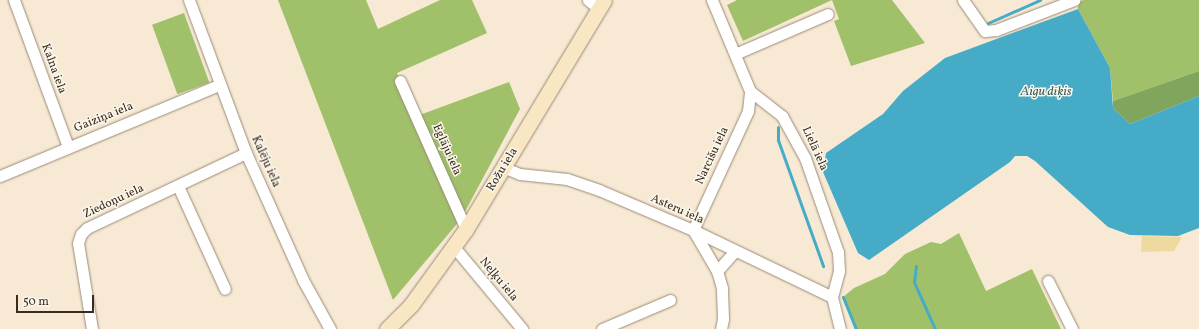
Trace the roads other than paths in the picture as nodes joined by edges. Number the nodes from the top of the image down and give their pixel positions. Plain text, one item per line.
1 (14, 0) edge
2 (189, 0) edge
3 (712, 0) edge
4 (963, 0) edge
5 (1074, 0) edge
6 (597, 3) edge
7 (828, 14) dead end
8 (735, 54) junction
9 (400, 81) dead end
10 (219, 85) junction
11 (750, 91) junction
12 (68, 147) junction
13 (246, 154) junction
14 (504, 168) junction
15 (0, 176) edge
16 (178, 186) junction
17 (466, 229) junction
18 (693, 230) junction
19 (454, 247) junction
20 (735, 251) junction
21 (717, 271) junction
22 (1048, 281) dead end
23 (225, 289) dead end
24 (832, 297) junction
25 (670, 300) dead end
26 (92, 329) edge
27 (330, 329) edge
28 (387, 329) edge
29 (522, 329) edge
30 (602, 329) edge
31 (721, 329) edge
32 (840, 329) edge
33 (1072, 329) edge

1 - 12 street, Kalna iela
2 - 10 street, Kalēju iela
3 - 8 street, Lielā iela
4 - 5 street
6 - 14 street, Rožu iela
7 - 8 street
8 - 11 street, Lielā iela
9 - 17 street, Eglāju iela
10 - 12 street, Gaiziņa iela
10 - 13 street, Kalēju iela
11 - 18 street, Narcišu iela
11 - 24 street, Lielā iela
12 - 15 street, Gaiziņa iela
13 - 16 street, Ziedoņu iela
13 - 27 street, Kalēju iela
14 - 17 street, Rožu iela
14 - 18 street, Asteru iela
16 - 23 street
16 - 26 street, Ziedoņu iela
17 - 19 street, Rožu iela
18 - 20 street, Asteru iela
18 - 21 street
19 - 28 street, Rožu iela
19 - 29 street, Neļķu iela
20 - 21 street
20 - 24 street, Asteru iela
21 - 31 street
22 - 33 street
24 - 32 street, Lielā iela
25 - 30 street

